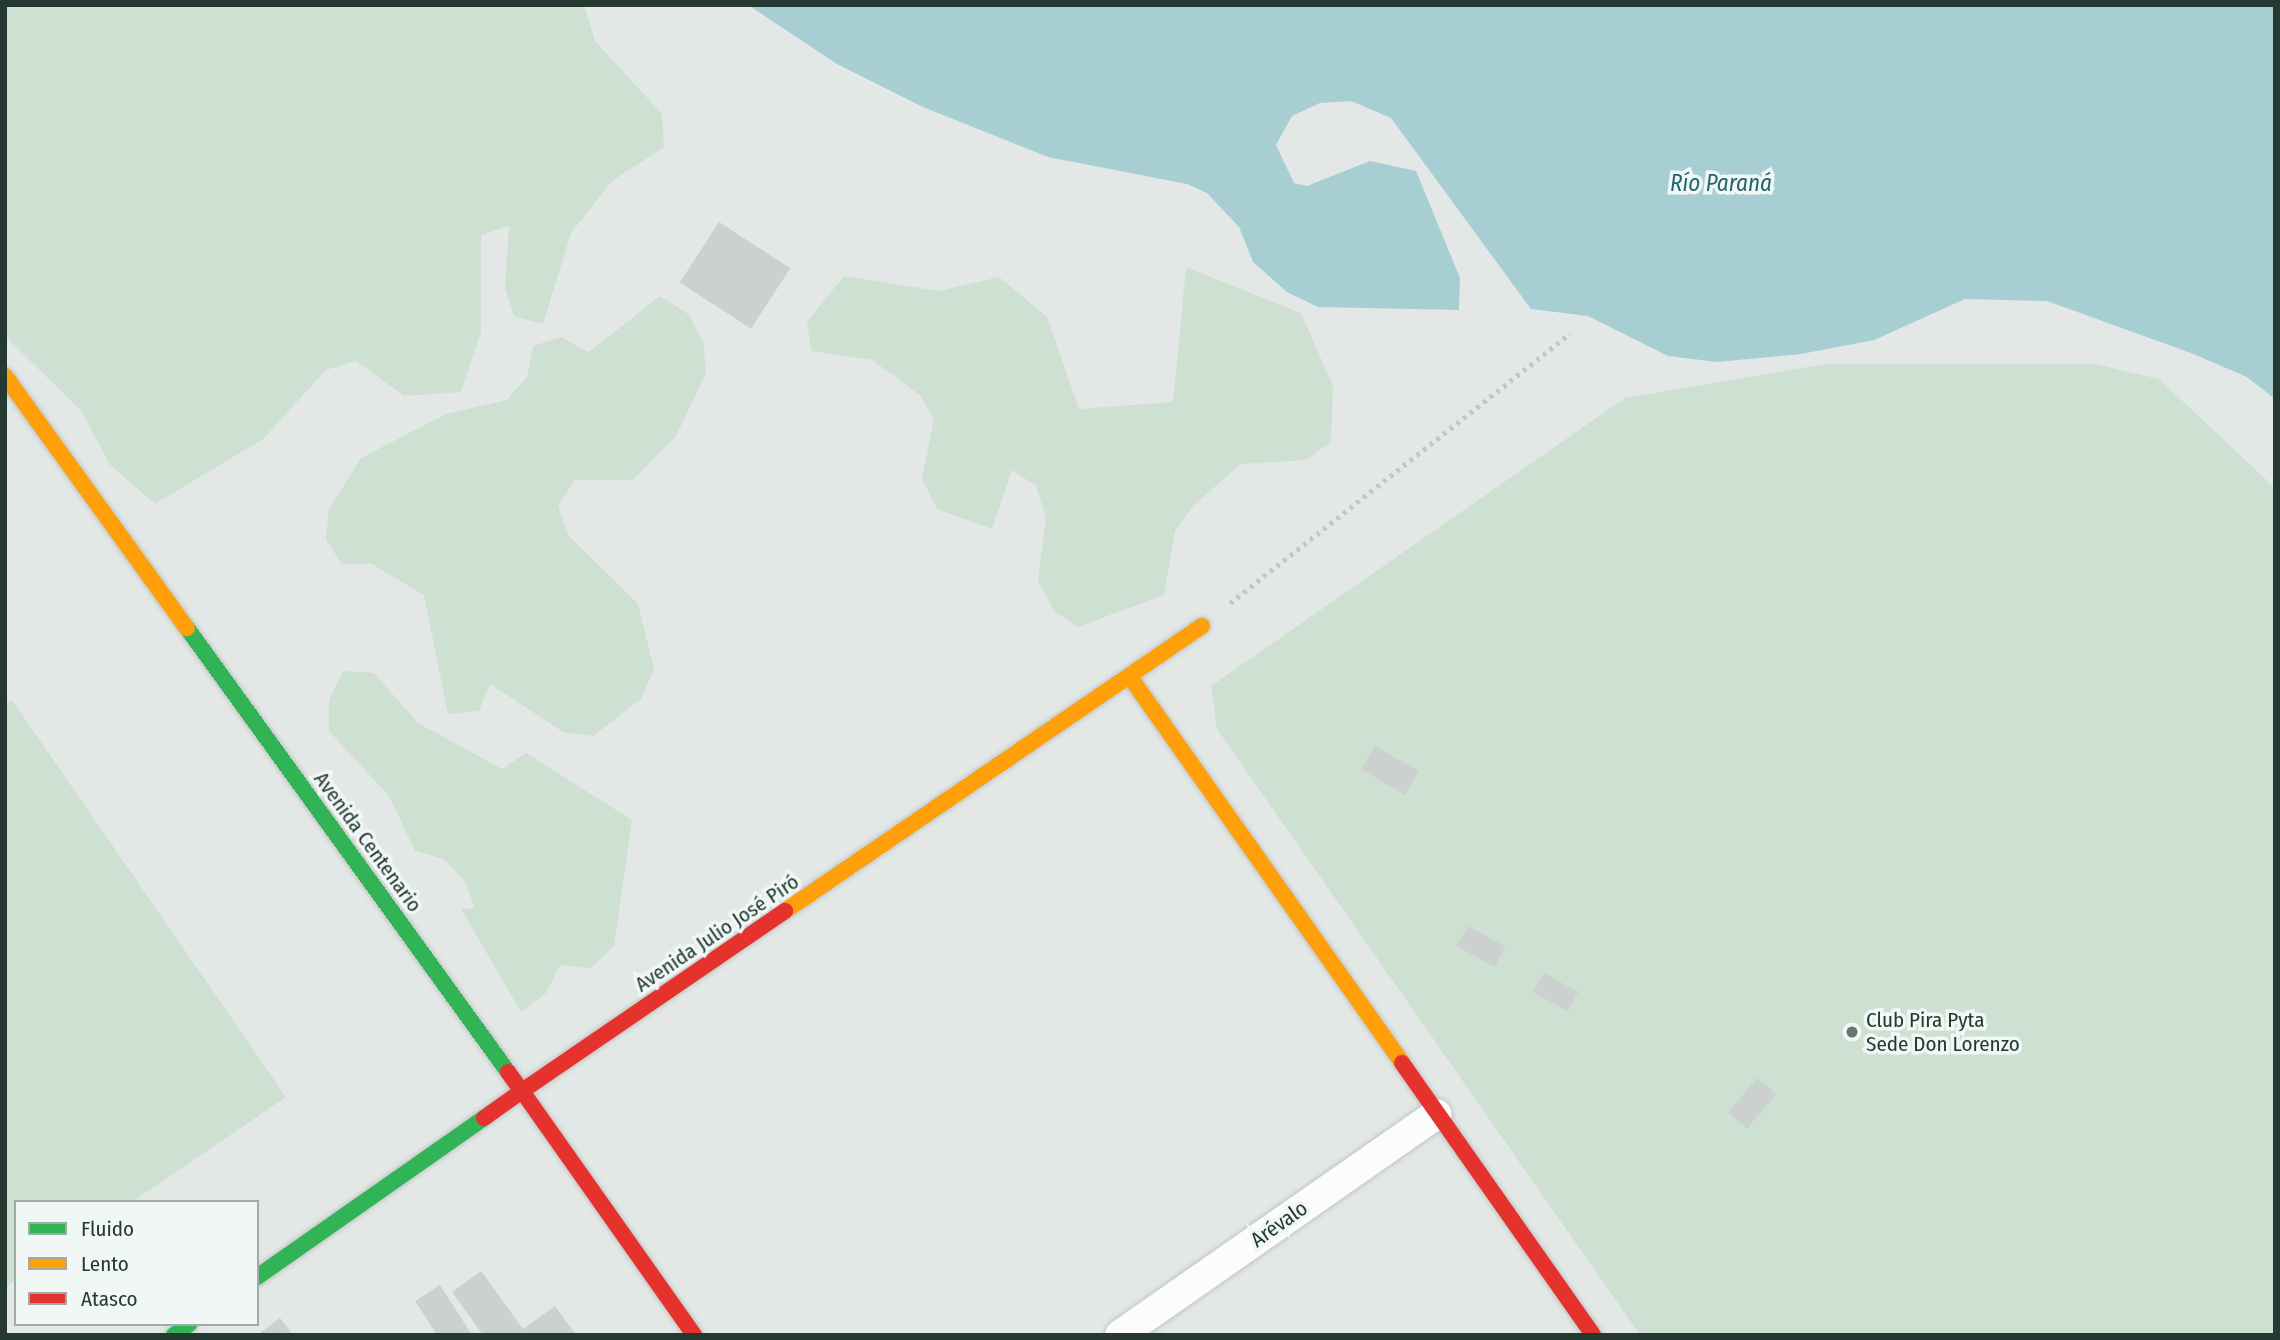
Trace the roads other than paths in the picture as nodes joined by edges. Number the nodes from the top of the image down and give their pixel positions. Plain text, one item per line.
1 (5, 376) edge
2 (1202, 626) road end
3 (1130, 677) junction
4 (522, 1091) junction
5 (1437, 1114) junction
6 (259, 1276) edge
7 (694, 1335) edge
8 (1120, 1335) edge
9 (1593, 1335) edge

1 - 4 street, Avenida Centenario
2 - 3 street, Avenida Julio José Piró
3 - 4 street, Avenida Julio José Piró
3 - 5 street
4 - 6 street, Avenida Julio José Piró
4 - 7 street, Avenida Centenario
5 - 8 street, Arévalo
5 - 9 street

